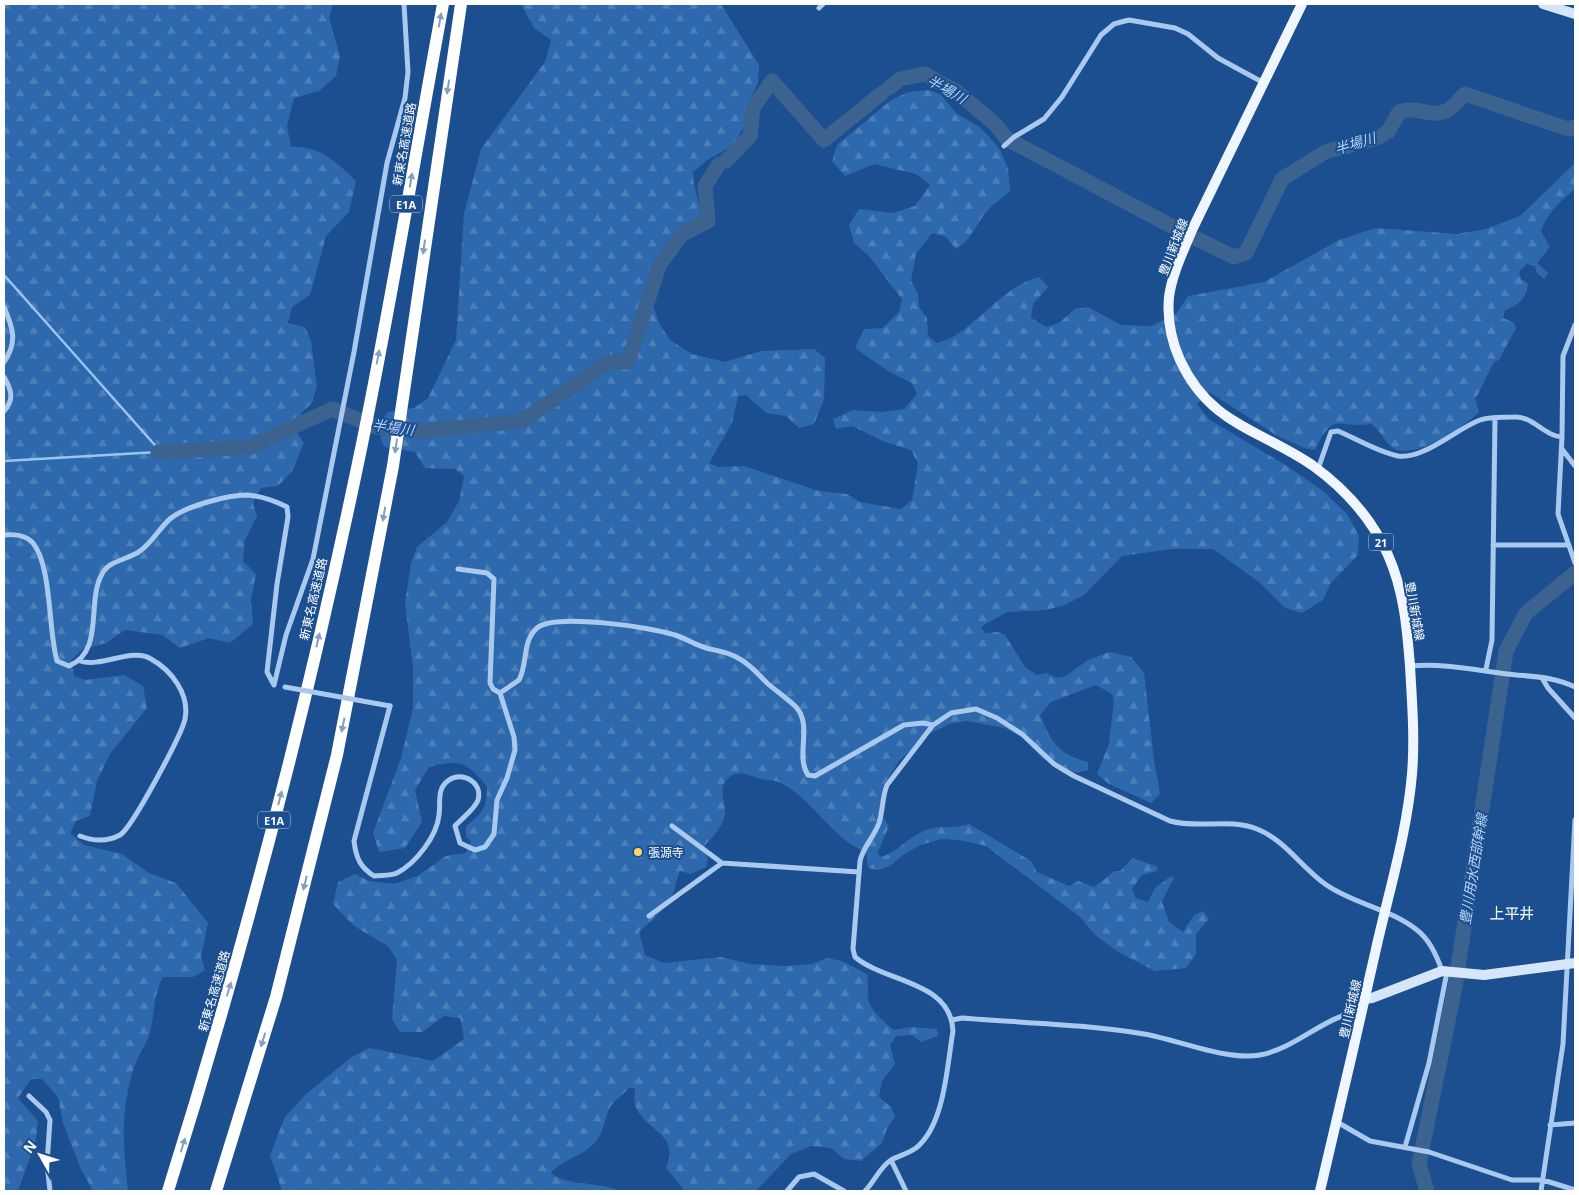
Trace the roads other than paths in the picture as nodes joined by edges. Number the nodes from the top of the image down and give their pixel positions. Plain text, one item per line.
1 (404, 4) edge
2 (443, 4) edge
3 (461, 4) edge
4 (1302, 4) edge
5 (1542, 4) edge
6 (1575, 14) edge
7 (1264, 83) junction
8 (1004, 145) dead end
9 (4, 307) edge
10 (1575, 325) edge
11 (4, 362) edge
12 (4, 377) edge
13 (4, 411) edge
14 (1495, 419) junction
15 (1562, 437) junction
16 (1562, 449) junction
17 (1575, 466) edge
18 (1317, 470) junction
19 (4, 535) edge
20 (1493, 545) junction
21 (1568, 545) junction
22 (1575, 563) edge
23 (458, 569) dead end
24 (80, 661) junction
25 (1410, 666) junction
26 (1486, 669) junction
27 (1542, 678) junction
28 (274, 685) junction
29 (1575, 687) edge
30 (500, 693) junction
31 (1575, 718) edge
32 (933, 725) junction
33 (1575, 820) edge
34 (672, 826) dead end
35 (80, 836) dead end
36 (722, 863) junction
37 (859, 872) junction
38 (1384, 912) junction
39 (649, 916) dead end
40 (1571, 964) edge
41 (1446, 971) junction
42 (1365, 998) junction
43 (1362, 1011) junction
44 (952, 1020) junction
45 (29, 1096) dead end
46 (1336, 1122) junction
47 (1575, 1123) edge
48 (1550, 1125) junction
49 (1405, 1147) junction
50 (891, 1160) junction
51 (1543, 1180) junction
52 (1575, 1190) edge
53 (50, 1191) edge
54 (168, 1191) edge
55 (216, 1191) edge
56 (787, 1191) edge
57 (844, 1191) edge
58 (865, 1191) edge
59 (906, 1191) edge
60 (1320, 1191) edge
61 (1541, 1191) edge

1 - 28 street
54 -> 2 highway, 新東名高速道路 / E1A
3 -> 55 highway, E1A
4 - 7 main road, 豊川新城線 / 21
5 - 6 street
7 - 8 street
7 - 18 main road, 豊川新城線 / 21
9 - 11 street
10 - 15 street
12 - 13 street
14 - 15 street
14 - 18 street
14 - 20 street
15 - 16 street
16 - 17 street
16 - 21 street
18 - 25 main road, 豊川新城線 / 21
19 - 24 street
20 - 21 street
20 - 26 street
21 - 22 street
23 - 30 street
24 - 28 street
24 - 35 street
25 - 26 street
25 - 38 main road, 豊川新城線 / 21
26 - 27 street
27 - 29 street
27 - 31 street
28 - 30 street, bridge
30 - 32 street
32 - 37 street
32 - 38 street
33 - 40 street
34 - 36 street
36 - 37 street
36 - 39 street
37 - 44 street
38 - 41 street
38 - 42 main road, 豊川新城線 / 21
40 - 41 street
40 - 48 street
41 - 42 street
41 - 49 street
42 - 43 main road, 豊川新城線 / 21
43 - 44 street
43 - 46 main road, 豊川新城線 / 21
44 - 50 street
45 - 53 street
46 - 49 street
46 - 60 main road, 豊川新城線 / 21
47 - 48 street
48 - 51 street
49 - 51 street
50 - 58 street
50 - 59 street
51 - 52 street
51 - 61 street
56 - 57 street

